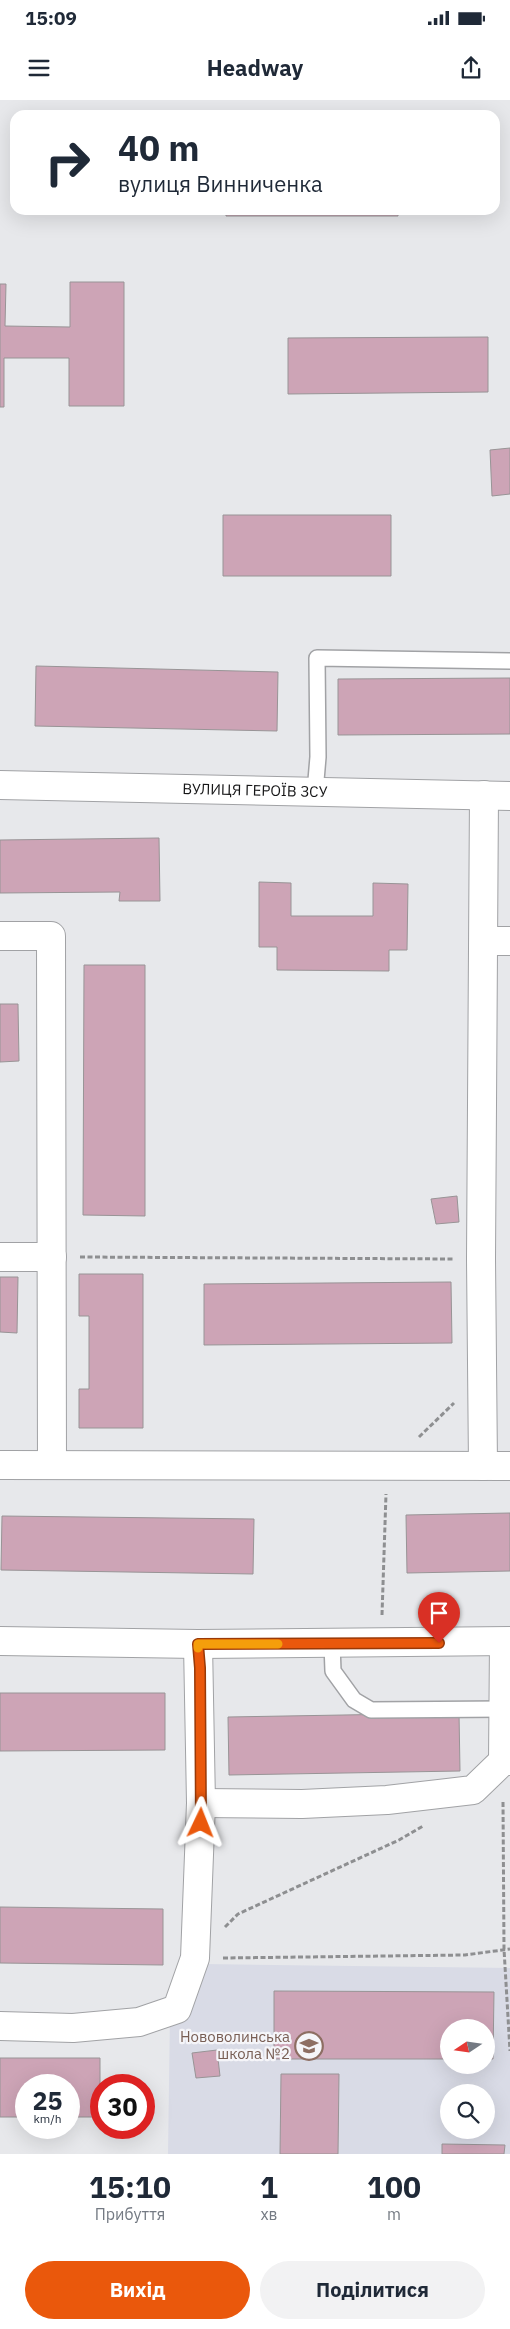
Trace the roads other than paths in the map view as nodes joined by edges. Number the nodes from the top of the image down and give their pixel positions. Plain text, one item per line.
1 (510, 661) edge
2 (0, 785) edge
3 (314, 792) junction
4 (497, 796) edge
5 (0, 936) edge
6 (497, 941) edge
7 (0, 1257) edge
8 (52, 1257) junction
9 (0, 1465) edge
10 (52, 1466) junction
11 (497, 1466) edge
12 (0, 1641) edge
13 (507, 1642) edge
14 (198, 1644) junction
15 (332, 1644) junction
16 (504, 1709) junction
17 (507, 1761) edge
18 (201, 1803) junction
19 (0, 2026) edge

1 - 3 lane
2 - 3 street, ВУЛИЦЯ ГЕРОЇВ ЗСУ
3 - 4 street, ВУЛИЦЯ ГЕРОЇВ ЗСУ
4 - 6 street
5 - 8 street
6 - 11 street
7 - 8 street
8 - 10 street
9 - 10 street
10 - 11 street
12 - 14 street
13 - 15 street
13 - 16 street
14 - 15 street
14 - 18 street
15 - 16 lane
16 - 17 street
17 - 18 street
18 - 19 street

